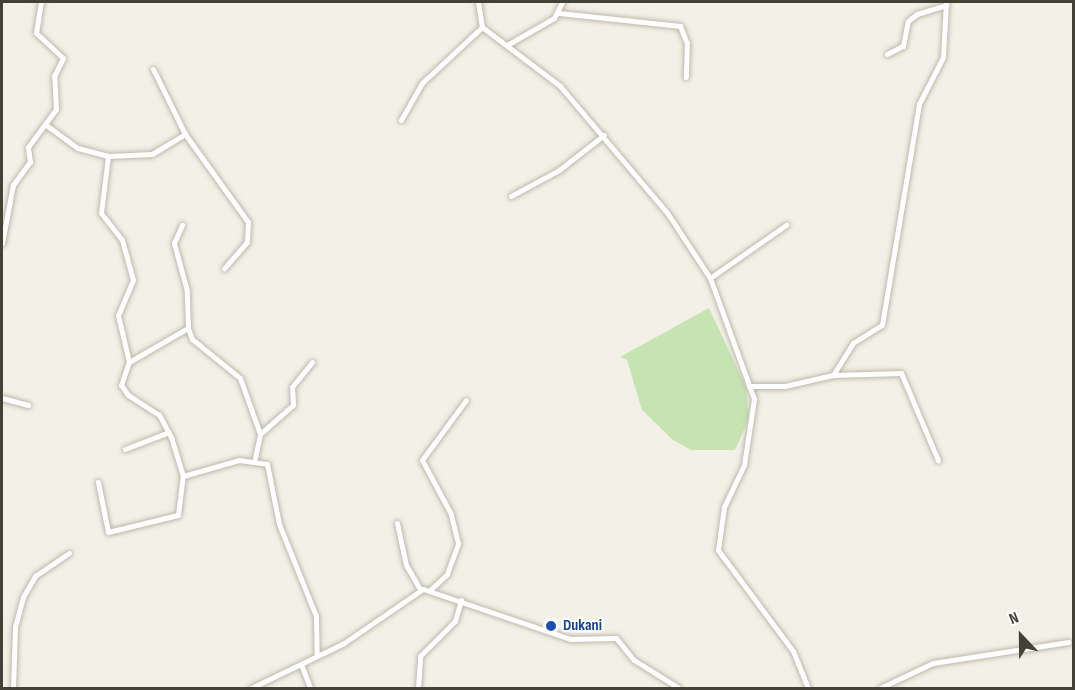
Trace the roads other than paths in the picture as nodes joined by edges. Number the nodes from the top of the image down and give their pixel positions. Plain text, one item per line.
1 (41, 2) edge
2 (477, 2) edge
3 (562, 2) edge
4 (947, 3) edge
5 (559, 13) junction
6 (482, 27) junction
7 (507, 45) junction
8 (887, 54) dead end
9 (153, 69) dead end
10 (686, 77) dead end
11 (401, 120) dead end
12 (46, 125) junction
13 (185, 134) junction
14 (604, 135) junction
15 (108, 156) junction
16 (511, 196) dead end
17 (182, 225) dead end
18 (786, 225) dead end
19 (2, 243) edge
20 (224, 268) dead end
21 (710, 278) junction
22 (188, 328) junction
23 (129, 362) junction
24 (312, 362) dead end
25 (833, 375) junction
26 (749, 386) junction
27 (2, 398) edge
28 (466, 400) dead end
29 (28, 405) dead end
30 (169, 432) junction
31 (261, 434) junction
32 (125, 450) dead end
33 (255, 458) junction
34 (938, 460) dead end
35 (183, 476) junction
36 (98, 482) dead end
37 (397, 523) dead end
38 (69, 553) dead end
39 (420, 589) junction
40 (430, 590) junction
41 (461, 600) junction
42 (1068, 642) dead end
43 (317, 655) junction
44 (301, 664) junction
45 (13, 688) edge
46 (255, 688) edge
47 (310, 688) edge
48 (418, 688) edge
49 (679, 688) edge
50 (808, 688) edge
51 (880, 688) edge

1 - 12 street
2 - 6 street
3 - 5 street
4 - 8 street
4 - 25 street
5 - 7 street
5 - 10 street
6 - 7 street
6 - 11 street
7 - 14 street
9 - 13 street
12 - 15 street
12 - 19 street
13 - 15 street
13 - 20 street
14 - 16 street
14 - 21 street
15 - 23 street
17 - 22 street
18 - 21 street
21 - 26 street
22 - 23 street
22 - 31 street
23 - 30 street
24 - 31 street
25 - 26 street
25 - 34 street
26 - 50 street
27 - 29 street
28 - 40 street
30 - 32 street
30 - 35 street
31 - 33 street
33 - 35 street
33 - 43 street
35 - 36 street
37 - 39 street
38 - 45 street
39 - 40 street
39 - 43 street
40 - 41 street
41 - 48 street
41 - 49 street
42 - 51 street
43 - 44 street
44 - 46 street
44 - 47 street

